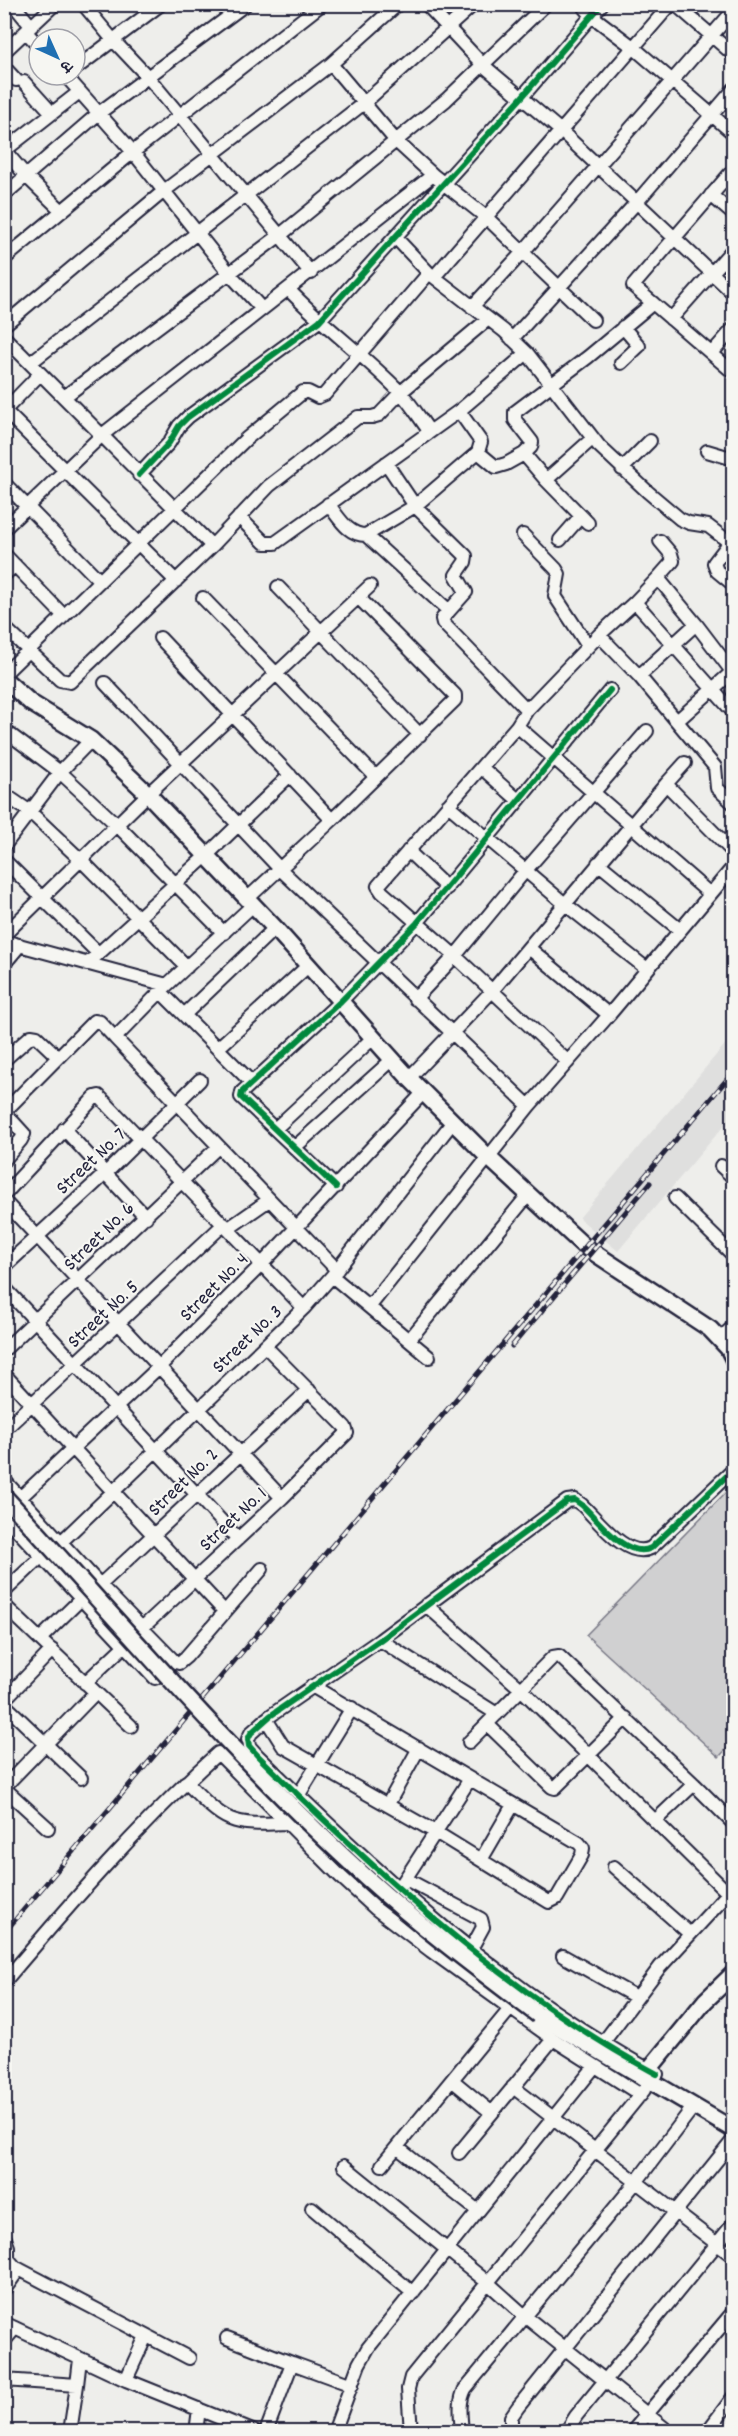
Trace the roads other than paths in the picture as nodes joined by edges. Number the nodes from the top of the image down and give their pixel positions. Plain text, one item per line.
1 (14, 4) edge
2 (55, 4) edge
3 (83, 4) edge
4 (246, 4) edge
5 (322, 4) edge
6 (398, 4) edge
7 (426, 4) edge
8 (474, 4) edge
9 (546, 4) edge
10 (582, 4) edge
11 (602, 4) edge
12 (673, 4) edge
13 (156, 6) edge
14 (734, 10) edge
15 (592, 16) junction
16 (27, 27) edge
17 (30, 27) edge
18 (449, 29) junction
19 (27, 30) edge
20 (711, 37) junction
21 (113, 40) junction
22 (633, 47) junction
23 (4, 52) edge
24 (734, 55) edge
25 (87, 60) edge
26 (331, 64) junction
27 (483, 65) junction
28 (4, 67) edge
29 (148, 77) junction
30 (673, 81) junction
31 (75, 87) edge
32 (734, 89) edge
33 (78, 93) junction
34 (522, 97) junction
35 (364, 103) junction
36 (52, 113) junction
37 (99, 113) junction
38 (710, 115) junction
39 (179, 116) junction
40 (561, 131) junction
41 (734, 134) edge
42 (396, 141) junction
43 (5, 150) edge
44 (133, 152) junction
45 (213, 156) junction
46 (599, 166) junction
47 (734, 169) edge
48 (27, 177) junction
49 (438, 179) junction
50 (164, 191) junction
51 (4, 195) edge
52 (711, 195) junction
53 (247, 196) junction
54 (636, 203) junction
55 (62, 211) junction
56 (734, 215) edge
57 (486, 217) junction
58 (196, 233) junction
59 (279, 236) junction
60 (395, 237) junction
61 (674, 239) junction
62 (734, 248) edge
63 (522, 253) junction
64 (4, 259) edge
65 (230, 273) junction
66 (311, 273) junction
67 (431, 275) junction
68 (711, 275) junction
69 (560, 288) junction
70 (289, 290) junction
71 (734, 294) edge
72 (653, 303) junction
73 (472, 307) junction
74 (262, 309) junction
75 (671, 319) junction
76 (487, 320) junction
77 (593, 320) dead end
78 (319, 321) junction
79 (4, 325) edge
80 (623, 327) junction
81 (734, 328) edge
82 (4, 337) edge
83 (512, 339) junction
84 (359, 353) junction
85 (527, 353) junction
86 (712, 353) junction
87 (30, 363) junction
88 (621, 363) dead end
89 (734, 373) edge
90 (40, 374) junction
91 (551, 386) junction
92 (401, 392) junction
93 (64, 397) junction
94 (5, 410) edge
95 (459, 411) junction
96 (430, 432) junction
97 (102, 435) junction
98 (592, 439) junction
99 (650, 441) dead end
100 (706, 451) dead end
101 (478, 452) junction
102 (524, 454) junction
103 (734, 459) edge
104 (386, 463) junction
105 (622, 469) junction
106 (64, 470) junction
107 (139, 475) junction
108 (546, 480) junction
109 (4, 483) edge
110 (328, 504) junction
111 (28, 506) junction
112 (415, 506) junction
113 (173, 508) junction
114 (239, 517) junction
115 (4, 530) edge
116 (523, 535) dead end
117 (366, 536) junction
118 (560, 540) dead end
119 (731, 540) edge
120 (660, 541) dead end
121 (137, 543) junction
122 (212, 546) junction
123 (4, 554) edge
124 (15, 565) junction
125 (4, 575) edge
126 (658, 578) junction
127 (100, 581) junction
128 (176, 581) junction
129 (734, 585) edge
130 (370, 586) dead end
131 (278, 587) dead end
132 (358, 597) junction
133 (202, 598) dead end
134 (635, 602) junction
135 (449, 611) junction
136 (64, 616) junction
137 (696, 624) junction
138 (4, 627) edge
139 (321, 632) junction
140 (598, 635) junction
141 (160, 638) dead end
142 (674, 643) junction
143 (588, 646) junction
144 (29, 650) junction
145 (277, 673) junction
146 (733, 673) edge
147 (4, 674) edge
148 (639, 676) junction
149 (105, 683) dead end
150 (7, 687) edge
151 (713, 688) junction
152 (610, 690) dead end
153 (527, 710) junction
154 (734, 713) edge
155 (232, 715) junction
156 (676, 721) junction
157 (518, 726) junction
158 (4, 730) edge
159 (647, 731) dead end
160 (420, 735) junction
161 (91, 740) junction
162 (552, 758) junction
163 (181, 762) junction
164 (685, 763) dead end
165 (482, 768) junction
166 (60, 772) junction
167 (290, 775) junction
168 (376, 777) junction
169 (666, 784) junction
170 (4, 794) edge
171 (148, 794) junction
172 (593, 794) junction
173 (518, 800) junction
174 (734, 804) edge
175 (448, 805) junction
176 (29, 812) junction
177 (332, 820) junction
178 (239, 824) junction
179 (118, 826) junction
180 (631, 826) junction
181 (486, 839) junction
182 (4, 846) edge
183 (408, 851) junction
184 (734, 853) edge
185 (206, 856) junction
186 (4, 860) edge
187 (82, 861) junction
188 (598, 863) junction
189 (734, 866) edge
190 (279, 868) junction
191 (525, 871) junction
192 (175, 884) junction
193 (447, 888) junction
194 (710, 894) junction
195 (44, 898) junction
196 (250, 902) junction
197 (565, 904) junction
198 (138, 918) junction
199 (417, 923) junction
200 (275, 928) junction
201 (680, 930) junction
202 (224, 933) junction
203 (4, 935) edge
204 (4, 941) edge
205 (20, 945) junction
206 (529, 948) junction
207 (98, 953) junction
208 (455, 956) junction
209 (4, 964) edge
210 (87, 964) junction
211 (309, 965) junction
212 (378, 965) junction
213 (187, 967) junction
214 (647, 969) junction
215 (164, 989) junction
216 (492, 991) junction
217 (415, 999) junction
218 (341, 1001) junction
219 (184, 1015) junction
220 (609, 1015) junction
221 (452, 1035) junction
222 (115, 1038) junction
223 (373, 1038) junction
224 (218, 1048) junction
225 (58, 1057) junction
226 (4, 1060) edge
227 (393, 1060) junction
228 (568, 1062) junction
229 (409, 1078) junction
230 (200, 1080) dead end
231 (251, 1082) junction
232 (423, 1093) junction
233 (177, 1103) junction
234 (529, 1106) junction
235 (4, 1112) edge
236 (452, 1123) junction
237 (276, 1128) junction
238 (64, 1130) junction
239 (141, 1139) junction
240 (219, 1147) junction
241 (295, 1147) junction
242 (488, 1157) junction
243 (4, 1160) edge
244 (721, 1166) dead end
245 (105, 1174) junction
246 (734, 1178) edge
247 (182, 1182) junction
248 (336, 1187) junction
249 (529, 1194) junction
250 (4, 1195) edge
251 (675, 1198) dead end
252 (269, 1200) junction
253 (4, 1201) edge
254 (146, 1216) junction
255 (227, 1226) junction
256 (297, 1229) junction
257 (37, 1236) junction
258 (734, 1256) edge
259 (263, 1263) junction
260 (4, 1267) edge
261 (334, 1273) junction
262 (79, 1281) junction
263 (4, 1287) edge
264 (370, 1306) junction
265 (304, 1308) junction
266 (36, 1322) junction
267 (119, 1323) junction
268 (734, 1326) edge
269 (409, 1340) junction
270 (266, 1347) junction
271 (729, 1349) edge
272 (4, 1350) edge
273 (429, 1357) dead end
274 (75, 1364) junction
275 (159, 1367) junction
276 (4, 1374) edge
277 (309, 1390) junction
278 (32, 1404) junction
279 (116, 1408) junction
280 (200, 1410) junction
281 (4, 1430) edge
282 (74, 1448) junction
283 (156, 1452) junction
284 (240, 1453) junction
285 (734, 1469) edge
286 (4, 1480) edge
287 (734, 1480) edge
288 (113, 1492) junction
289 (196, 1495) junction
290 (4, 1496) edge
291 (21, 1497) junction
292 (282, 1498) junction
293 (4, 1516) edge
294 (153, 1536) junction
295 (238, 1539) junction
296 (61, 1542) junction
297 (624, 1551) junction
298 (44, 1560) junction
299 (262, 1569) dead end
300 (195, 1579) junction
301 (100, 1585) junction
302 (4, 1592) edge
303 (84, 1601) junction
304 (426, 1605) junction
305 (6, 1609) edge
306 (225, 1612) junction
307 (142, 1628) junction
308 (40, 1639) junction
309 (380, 1641) junction
310 (125, 1645) junction
311 (51, 1650) junction
312 (155, 1678) dead end
313 (85, 1683) junction
314 (312, 1686) junction
315 (521, 1689) junction
316 (95, 1693) junction
317 (4, 1702) edge
318 (352, 1708) junction
319 (496, 1714) junction
320 (626, 1718) junction
321 (266, 1719) junction
322 (487, 1724) junction
323 (130, 1726) dead end
324 (248, 1739) junction
325 (469, 1742) dead end
326 (46, 1744) junction
327 (419, 1748) junction
328 (218, 1753) junction
329 (588, 1755) junction
330 (318, 1766) junction
331 (81, 1778) dead end
332 (470, 1779) junction
333 (186, 1782) junction
334 (694, 1784) junction
335 (4, 1787) edge
336 (298, 1796) junction
337 (388, 1804) junction
338 (513, 1804) junction
339 (655, 1821) junction
340 (288, 1823) junction
341 (734, 1824) edge
342 (48, 1827) dead end
343 (437, 1833) junction
344 (481, 1860) junction
345 (614, 1867) dead end
346 (406, 1879) junction
347 (398, 1890) junction
348 (731, 1890) edge
349 (689, 1933) junction
350 (471, 1949) junction
351 (562, 1956) dead end
352 (734, 1973) edge
353 (4, 1982) edge
354 (734, 1985) edge
355 (636, 1997) junction
356 (510, 2009) junction
357 (553, 2039) junction
358 (602, 2044) junction
359 (595, 2066) junction
360 (648, 2079) junction
361 (452, 2080) junction
362 (513, 2087) junction
363 (694, 2106) junction
364 (492, 2113) junction
365 (554, 2118) junction
366 (734, 2130) edge
367 (734, 2139) edge
368 (398, 2148) junction
369 (596, 2150) junction
370 (459, 2153) dead end
371 (344, 2166) dead end
372 (382, 2166) dead end
373 (637, 2181) junction
374 (312, 2208) dead end
375 (478, 2211) junction
376 (676, 2212) junction
377 (734, 2223) edge
378 (4, 2236) edge
379 (717, 2244) junction
380 (447, 2250) junction
381 (734, 2258) edge
382 (19, 2269) junction
383 (487, 2282) junction
384 (4, 2290) edge
385 (413, 2293) junction
386 (734, 2311) edge
387 (526, 2317) junction
388 (10, 2325) edge
389 (146, 2336) junction
390 (227, 2338) dead end
391 (4, 2342) edge
392 (565, 2349) junction
393 (189, 2358) dead end
394 (80, 2359) junction
395 (292, 2364) junction
396 (4, 2380) edge
397 (126, 2380) junction
398 (605, 2380) junction
399 (77, 2385) junction
400 (352, 2385) junction
401 (734, 2396) edge
402 (199, 2409) junction
403 (645, 2414) junction
404 (70, 2432) edge
405 (196, 2432) edge
406 (255, 2432) edge
407 (266, 2432) edge
408 (334, 2432) edge
409 (411, 2432) edge
410 (462, 2432) edge
411 (511, 2432) edge
412 (566, 2432) edge
413 (632, 2432) edge
414 (669, 2432) edge
415 (707, 2432) edge

1 - 16 street
2 - 17 street
3 - 21 street
4 - 29 street
5 - 39 street
6 - 26 street
7 - 18 street
8 - 18 street
9 - 27 street
10 - 15 street
11 - 15 street
12 - 20 street
12 - 22 street
13 - 21 street
14 - 20 street
15 - 22 street
15 - 34 street
18 - 27 street
18 - 35 street
19 - 23 street
20 - 24 street
20 - 30 street
21 - 25 street
21 - 29 street
22 - 30 street
22 - 40 street
26 - 35 street
26 - 45 street
27 - 34 street
27 - 42 street
28 - 36 street
29 - 37 street
29 - 39 street
30 - 38 street
30 - 46 street
31 - 33 street
32 - 38 street
33 - 36 street
33 - 37 street
34 - 40 street
34 - 49 street
35 - 42 street
35 - 53 street
36 - 43 street
37 - 44 street
37 - 48 street
38 - 41 street
38 - 54 street
39 - 44 street
39 - 45 street
40 - 46 street
40 - 57 street
42 - 49 street
42 - 59 street
43 - 48 street
44 - 50 street
44 - 55 street
45 - 50 street
45 - 53 street
46 - 54 street
46 - 63 street
47 - 52 street
48 - 51 street
48 - 55 street
49 - 57 street
49 - 60 street
49 - 66 street
50 - 58 street
50 - 79 street
52 - 56 street
52 - 61 street
53 - 58 street
53 - 59 street
54 - 61 street
54 - 69 street
55 - 64 street
57 - 63 street
57 - 67 street
58 - 65 street
58 - 87 street
59 - 65 street
59 - 66 street
60 - 67 street
60 - 78 street
61 - 68 street
61 - 72 street
62 - 68 street
63 - 69 street
63 - 73 street
65 - 74 street
65 - 93 street
66 - 70 street
67 - 73 street
67 - 84 street
68 - 71 street
68 - 75 street
69 - 77 street
69 - 83 street
70 - 74 street
70 - 78 street
72 - 75 street
72 - 80 street
73 - 76 street
74 - 97 street
75 - 86 street
76 - 83 street
76 - 92 street
78 - 84 street
78 - 107 street
80 - 88 street
80 - 91 street
81 - 86 street
82 - 87 street
83 - 85 street
84 - 92 street
84 - 113 street
85 - 91 street
85 - 95 street
86 - 89 street
87 - 90 street
90 - 93 street
90 - 94 street
91 - 98 street
91 - 102 street
92 - 96 street
92 - 114 street
93 - 97 street
94 - 106 street
95 - 96 street
95 - 101 street
96 - 104 street
97 - 106 street
97 - 107 street
98 - 105 street
98 - 108 street
99 - 105 street
100 - 103 street
101 - 102 street
101 - 112 street
102 - 108 street
104 - 110 street
104 - 112 street
105 - 119 street
106 - 111 street
106 - 121 street
107 - 113 street
108 - 118 street
109 - 111 street
110 - 114 street
110 - 117 street
111 - 115 street
111 - 127 street
112 - 117 street
112 - 135 street
113 - 121 street
113 - 122 street
114 - 122 street
116 - 143 street
117 - 135 street
119 - 129 street
120 - 126 street
121 - 127 street
121 - 128 street
122 - 128 street
123 - 124 street
124 - 125 street
124 - 136 street
126 - 134 street
126 - 137 street
127 - 136 street
128 - 144 street
130 - 132 street
131 - 139 street
132 - 139 street
132 - 160 street
133 - 145 street
134 - 140 street
134 - 142 street
135 - 153 street
136 - 144 street
137 - 142 street
137 - 146 street
138 - 144 street
139 - 145 street
139 - 160 street
140 - 143 street
140 - 148 street
141 - 155 street
142 - 148 street
142 - 151 street
143 - 153 street
144 - 147 street
145 - 155 street
145 - 168 street
146 - 151 street
148 - 156 street
149 - 163 street
150 - 161 main road
151 - 154 street
151 - 156 street
152 - 162 street
153 - 157 street
155 - 163 street
155 - 167 street
156 - 174 street
157 - 162 street
157 - 165 street
158 - 166 street
159 - 172 street
160 - 168 street
161 - 166 street
161 - 171 main road
162 - 172 street
162 - 173 street
163 - 171 street
163 - 178 street
164 - 169 street
165 - 173 street
165 - 175 street
166 - 176 street
166 - 179 street
167 - 177 street
167 - 178 street
168 - 177 street
169 - 180 street
169 - 184 street
170 - 176 street
171 - 179 street
171 - 185 main road
172 - 180 street
172 - 191 street
173 - 181 street
175 - 181 street
175 - 183 street
176 - 182 street
176 - 187 street
177 - 190 street
178 - 185 street
178 - 190 street
179 - 187 street
179 - 192 street
180 - 188 street
180 - 194 street
181 - 191 street
181 - 193 street
183 - 193 street
183 - 199 street
185 - 192 street
185 - 196 main road
186 - 195 street
187 - 195 street
187 - 198 street
188 - 197 street
188 - 201 street
189 - 194 street
190 - 196 street
190 - 212 street
191 - 197 street
191 - 208 street
192 - 198 street
192 - 202 street
193 - 199 street
194 - 201 street
195 - 203 street
195 - 207 street
196 - 200 main road
196 - 202 street
197 - 206 street
197 - 214 street
198 - 207 street
198 - 213 street
199 - 208 street
199 - 212 street
200 - 211 main road
200 - 219 street
201 - 214 street
202 - 213 street
204 - 205 street
205 - 209 street
205 - 210 street
206 - 216 street
206 - 220 street
207 - 210 street
208 - 216 street
208 - 217 street
210 - 215 street
211 - 218 main road
211 - 224 street
212 - 217 street
212 - 218 street
213 - 215 street
214 - 220 street
215 - 219 street
215 - 222 street
216 - 221 street
216 - 228 street
217 - 221 street
218 - 223 main road
218 - 231 street
219 - 224 street
220 - 228 street
221 - 229 street
221 - 234 street
222 - 225 street
222 - 233 street
223 - 227 main road
223 - 237 street
224 - 231 street
225 - 226 street
225 - 235 street
227 - 229 main road
227 - 241 street
228 - 234 street
229 - 232 main road
230 - 233 street, Street No. 7
231 - 237 street
232 - 236 main road
232 - 248 street, Street No. 4
233 - 239 street, Street No. 7
233 - 240 street
234 - 242 street
235 - 243 street
236 - 242 main road
236 - 261 street, Street No. 3
237 - 241 street
238 - 239 street
238 - 245 street
238 - 250 street
239 - 245 street, Street No. 7
239 - 247 street
240 - 247 street, Street No. 6
240 - 252 street
241 - 248 street
242 - 249 main road
242 - 264 street
244 - 246 street
245 - 254 street
245 - 257 street, Street No. 7
247 - 254 street, Street No. 6
247 - 255 street
248 - 256 street, Street No. 4
249 - 269 street
249 - 271 main road
251 - 258 street
252 - 255 street, Street No. 5
252 - 256 street
253 - 257 street
254 - 262 street, Street No. 6
255 - 259 street
255 - 267 street, Street No. 5
256 - 259 street, Street No. 4
256 - 261 street
257 - 260 street, Street No. 7
257 - 262 street
259 - 265 street
259 - 275 street, Street No. 4
261 - 264 street
261 - 265 street, Street No. 3
262 - 266 street, Street No. 6
262 - 267 street
263 - 266 street
264 - 269 street
265 - 270 street, Street No. 3
266 - 272 street, Street No. 6
266 - 274 street
267 - 274 street, Street No. 5
267 - 275 street
268 - 271 street
269 - 273 street
270 - 277 street
270 - 280 street, Street No. 3
274 - 278 street, Street No. 5
274 - 279 street
275 - 279 street, Street No. 4
275 - 280 street
276 - 278 street
277 - 284 street, Street No. 2
277 - 292 street, Street No. 1
278 - 281 street, Street No. 5
278 - 282 street
279 - 282 street, Street No. 4
279 - 283 street
280 - 283 street, Street No. 3
280 - 284 street
282 - 288 street
282 - 291 street, Street No. 4
283 - 288 street, Street No. 3
283 - 289 street
284 - 289 street, Street No. 2
284 - 292 street
285 - 297 street
286 - 291 street
287 - 297 street
288 - 294 street
288 - 296 street, Street No. 3
289 - 294 street, Street No. 2
289 - 295 street
290 - 360 main road, bridge
291 - 296 street
292 - 295 street, Street No. 1
293 - 298 street
294 - 300 street
294 - 301 street, Street No. 2
295 - 300 street, Street No. 1
296 - 298 street, Street No. 3
296 - 301 street
297 - 304 street
298 - 302 street, Street No. 3
298 - 303 street
299 - 306 street
300 - 306 street
300 - 307 street, Street No. 1
301 - 303 street, Street No. 2
301 - 307 street
303 - 308 street, Street No. 2
303 - 310 street
304 - 309 street
304 - 315 street
305 - 308 street
306 - 307 street
308 - 311 street
309 - 314 street
309 - 319 street
310 - 312 street
310 - 313 street
311 - 313 street
311 - 317 street
313 - 316 street
314 - 318 street
314 - 321 street
315 - 319 street
315 - 320 street
315 - 329 street
316 - 323 street
316 - 326 street
317 - 326 street
318 - 327 street
318 - 330 street
319 - 322 street
320 - 329 street
320 - 334 street
321 - 324 street
321 - 330 street
322 - 325 street
322 - 329 street
324 - 328 street
324 - 336 street
326 - 331 street
326 - 335 street
327 - 332 street
327 - 337 street
328 - 333 street
328 - 340 street
329 - 339 street
330 - 336 street
330 - 337 street
332 - 338 street
332 - 343 street
333 - 340 street
333 - 353 street
334 - 339 street
334 - 341 street
335 - 342 street
336 - 347 street
337 - 343 street
338 - 344 street
338 - 344 street
339 - 348 street
340 - 356 street
343 - 344 street
343 - 346 street
345 - 349 street
346 - 347 street
346 - 350 street
347 - 350 street
348 - 349 street
349 - 355 street
350 - 358 street
351 - 355 street
352 - 360 main road
354 - 360 main road
355 - 358 street
356 - 357 street
356 - 361 street
357 - 359 street
357 - 362 street
358 - 360 street
359 - 360 street
359 - 365 street
360 - 363 main road
360 - 369 street
361 - 364 street
361 - 368 street
362 - 364 street
362 - 365 street
363 - 366 main road
363 - 373 street
364 - 370 street
365 - 369 street
365 - 375 street
367 - 376 street
368 - 372 street
368 - 375 street
369 - 373 street
369 - 383 street
371 - 380 street
373 - 376 street
373 - 387 street
374 - 385 street
375 - 380 street
376 - 379 street
376 - 392 street
377 - 379 street
378 - 382 street
379 - 381 street
379 - 398 street
380 - 383 street
380 - 385 street
382 - 384 street
382 - 389 street
383 - 387 street
383 - 409 street
385 - 400 street
386 - 403 street
387 - 392 street
387 - 410 street
388 - 391 street
388 - 394 street
389 - 393 street
389 - 397 street
390 - 395 street
392 - 398 street
392 - 411 street
394 - 397 street
394 - 399 street
395 - 400 street
395 - 407 street
396 - 399 street
397 - 402 street
398 - 403 street
398 - 412 street
399 - 404 street
400 - 408 street
401 - 415 street
402 - 405 street
402 - 406 street
403 - 413 street
403 - 414 street

